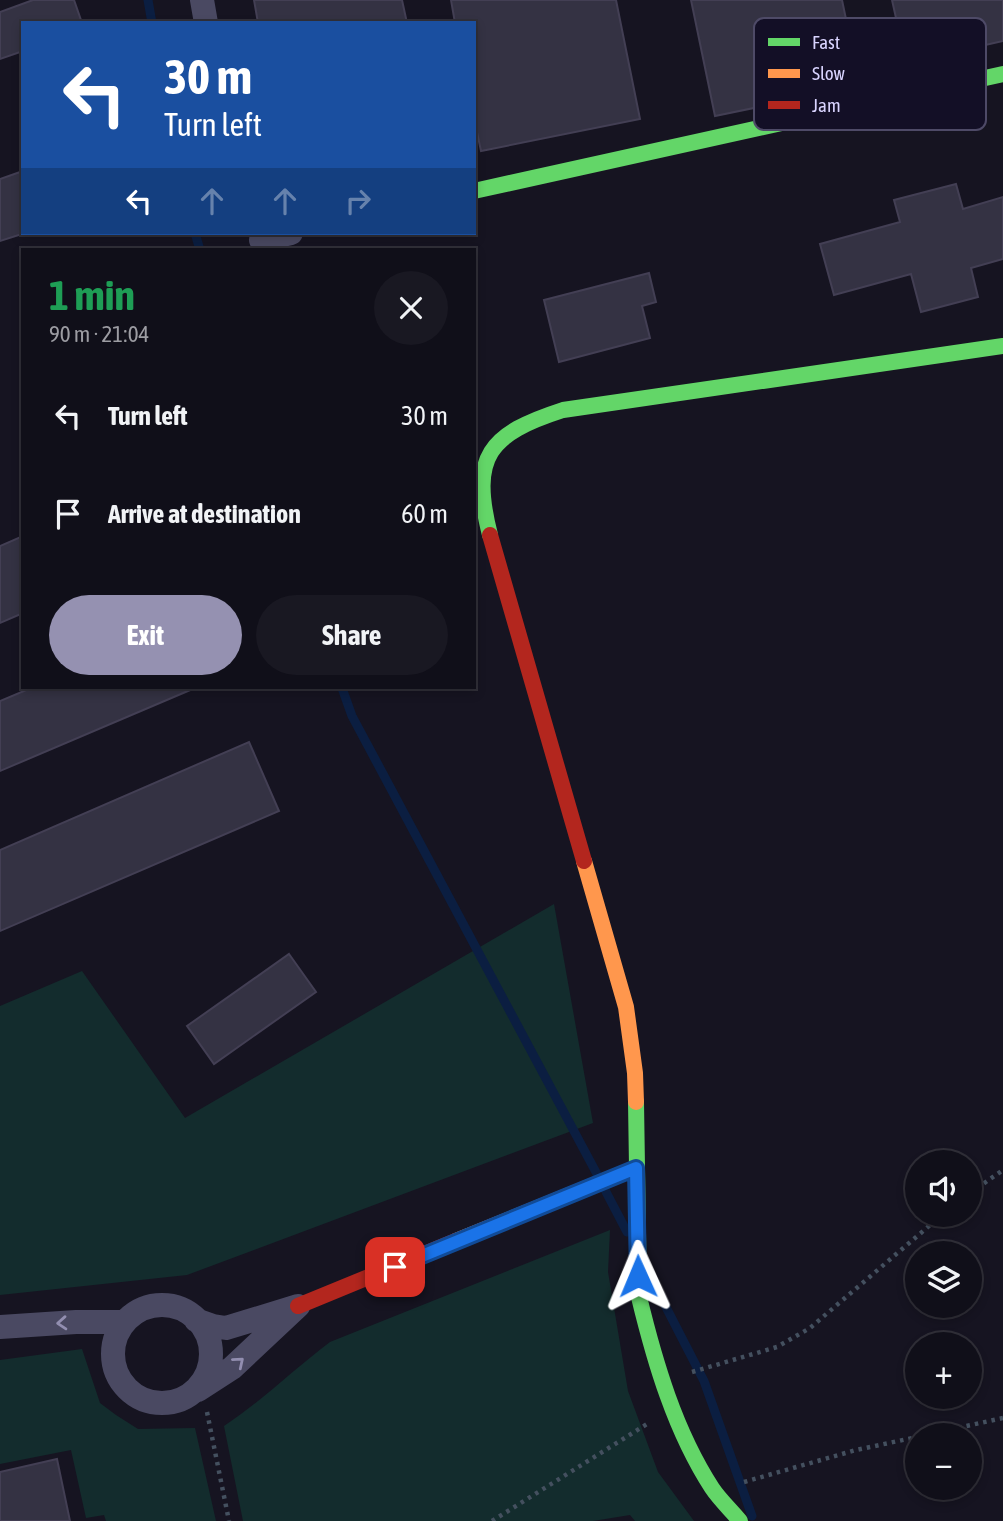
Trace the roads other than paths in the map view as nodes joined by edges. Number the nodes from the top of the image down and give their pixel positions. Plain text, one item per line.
1 (202, 0) edge
2 (206, 21) edge
3 (754, 129) edge
4 (476, 191) edge
5 (284, 235) edge
6 (261, 241) edge
7 (1003, 346) edge
8 (480, 518) edge
9 (636, 1168) junction
10 (298, 1306) junction
11 (195, 1320) junction
12 (125, 1322) junction
13 (0, 1327) edge
14 (192, 1394) junction
15 (740, 1521) edge

1 - 2 street
3 - 4 street
5 - 6 street
7 - 8 street
8 - 9 street
9 - 10 street
9 - 15 street
10 - 11 street
14 -> 10 street
11 - 12 street
11 - 14 street
12 -> 13 street
12 - 14 street

